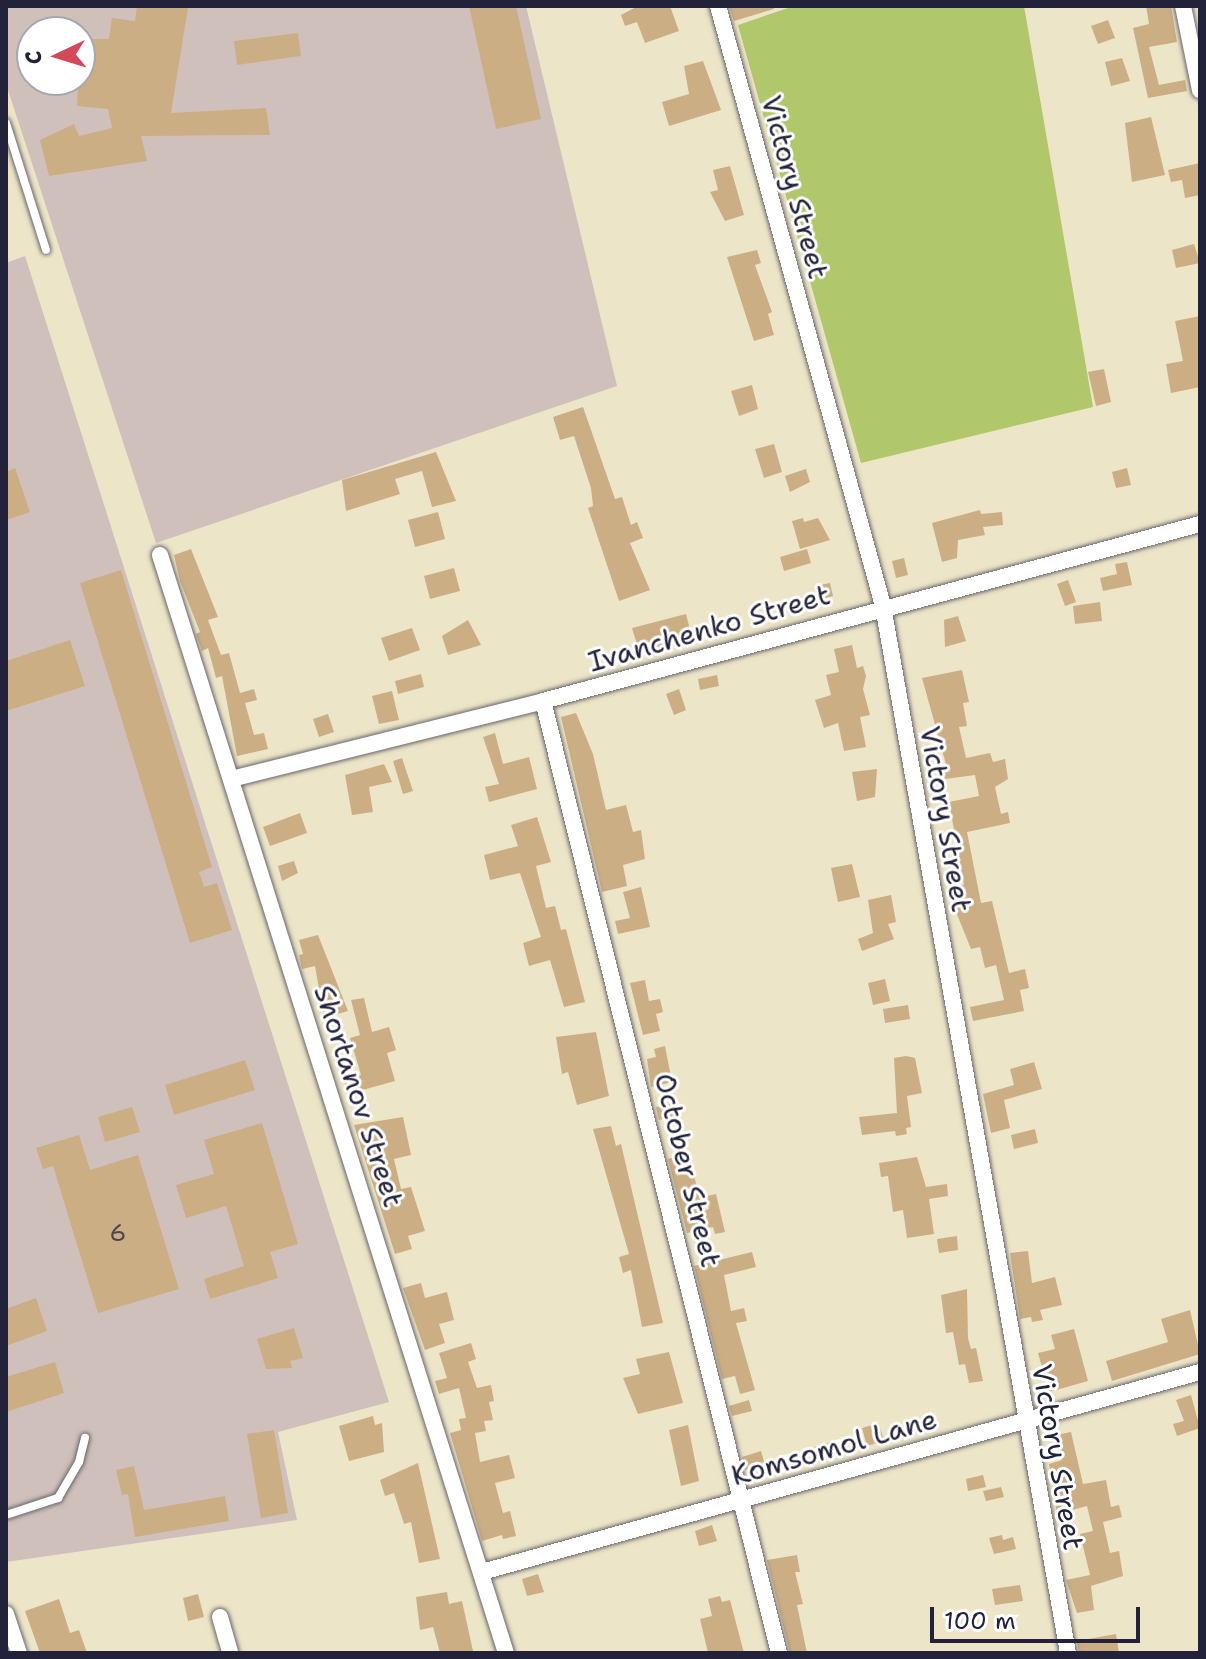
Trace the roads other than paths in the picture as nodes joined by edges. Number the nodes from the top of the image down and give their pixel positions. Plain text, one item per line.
1 (718, 6) edge
2 (1183, 6) edge
3 (1200, 90) edge
4 (6, 123) edge
5 (46, 250) dead end
6 (1200, 524) edge
7 (160, 555) dead end
8 (883, 606) junction
9 (543, 701) junction
10 (231, 779) junction
11 (1200, 1372) edge
12 (1024, 1421) junction
13 (85, 1438) dead end
14 (744, 1499) junction
15 (6, 1515) edge
16 (482, 1572) junction
17 (6, 1614) edge
18 (220, 1617) dead end
19 (19, 1653) edge
20 (230, 1653) edge
21 (506, 1653) edge
22 (779, 1653) edge
23 (1068, 1653) edge

1 - 8 street, Victory Street
2 - 3 street
4 - 5 lane
6 - 8 street, Ivanchenko Street
7 - 10 street, Shortanov Street
8 - 9 street, Ivanchenko Street
8 - 12 street, Victory Street
9 - 10 street, Ivanchenko Street
9 - 14 street, October Street
10 - 16 street, Shortanov Street
11 - 12 street, Komsomol Lane
12 - 14 street, Komsomol Lane
12 - 23 street, Victory Street
13 - 15 lane
14 - 16 street, Komsomol Lane
14 - 22 street, October Street
16 - 21 street, Shortanov Street
17 - 19 street
18 - 20 street

